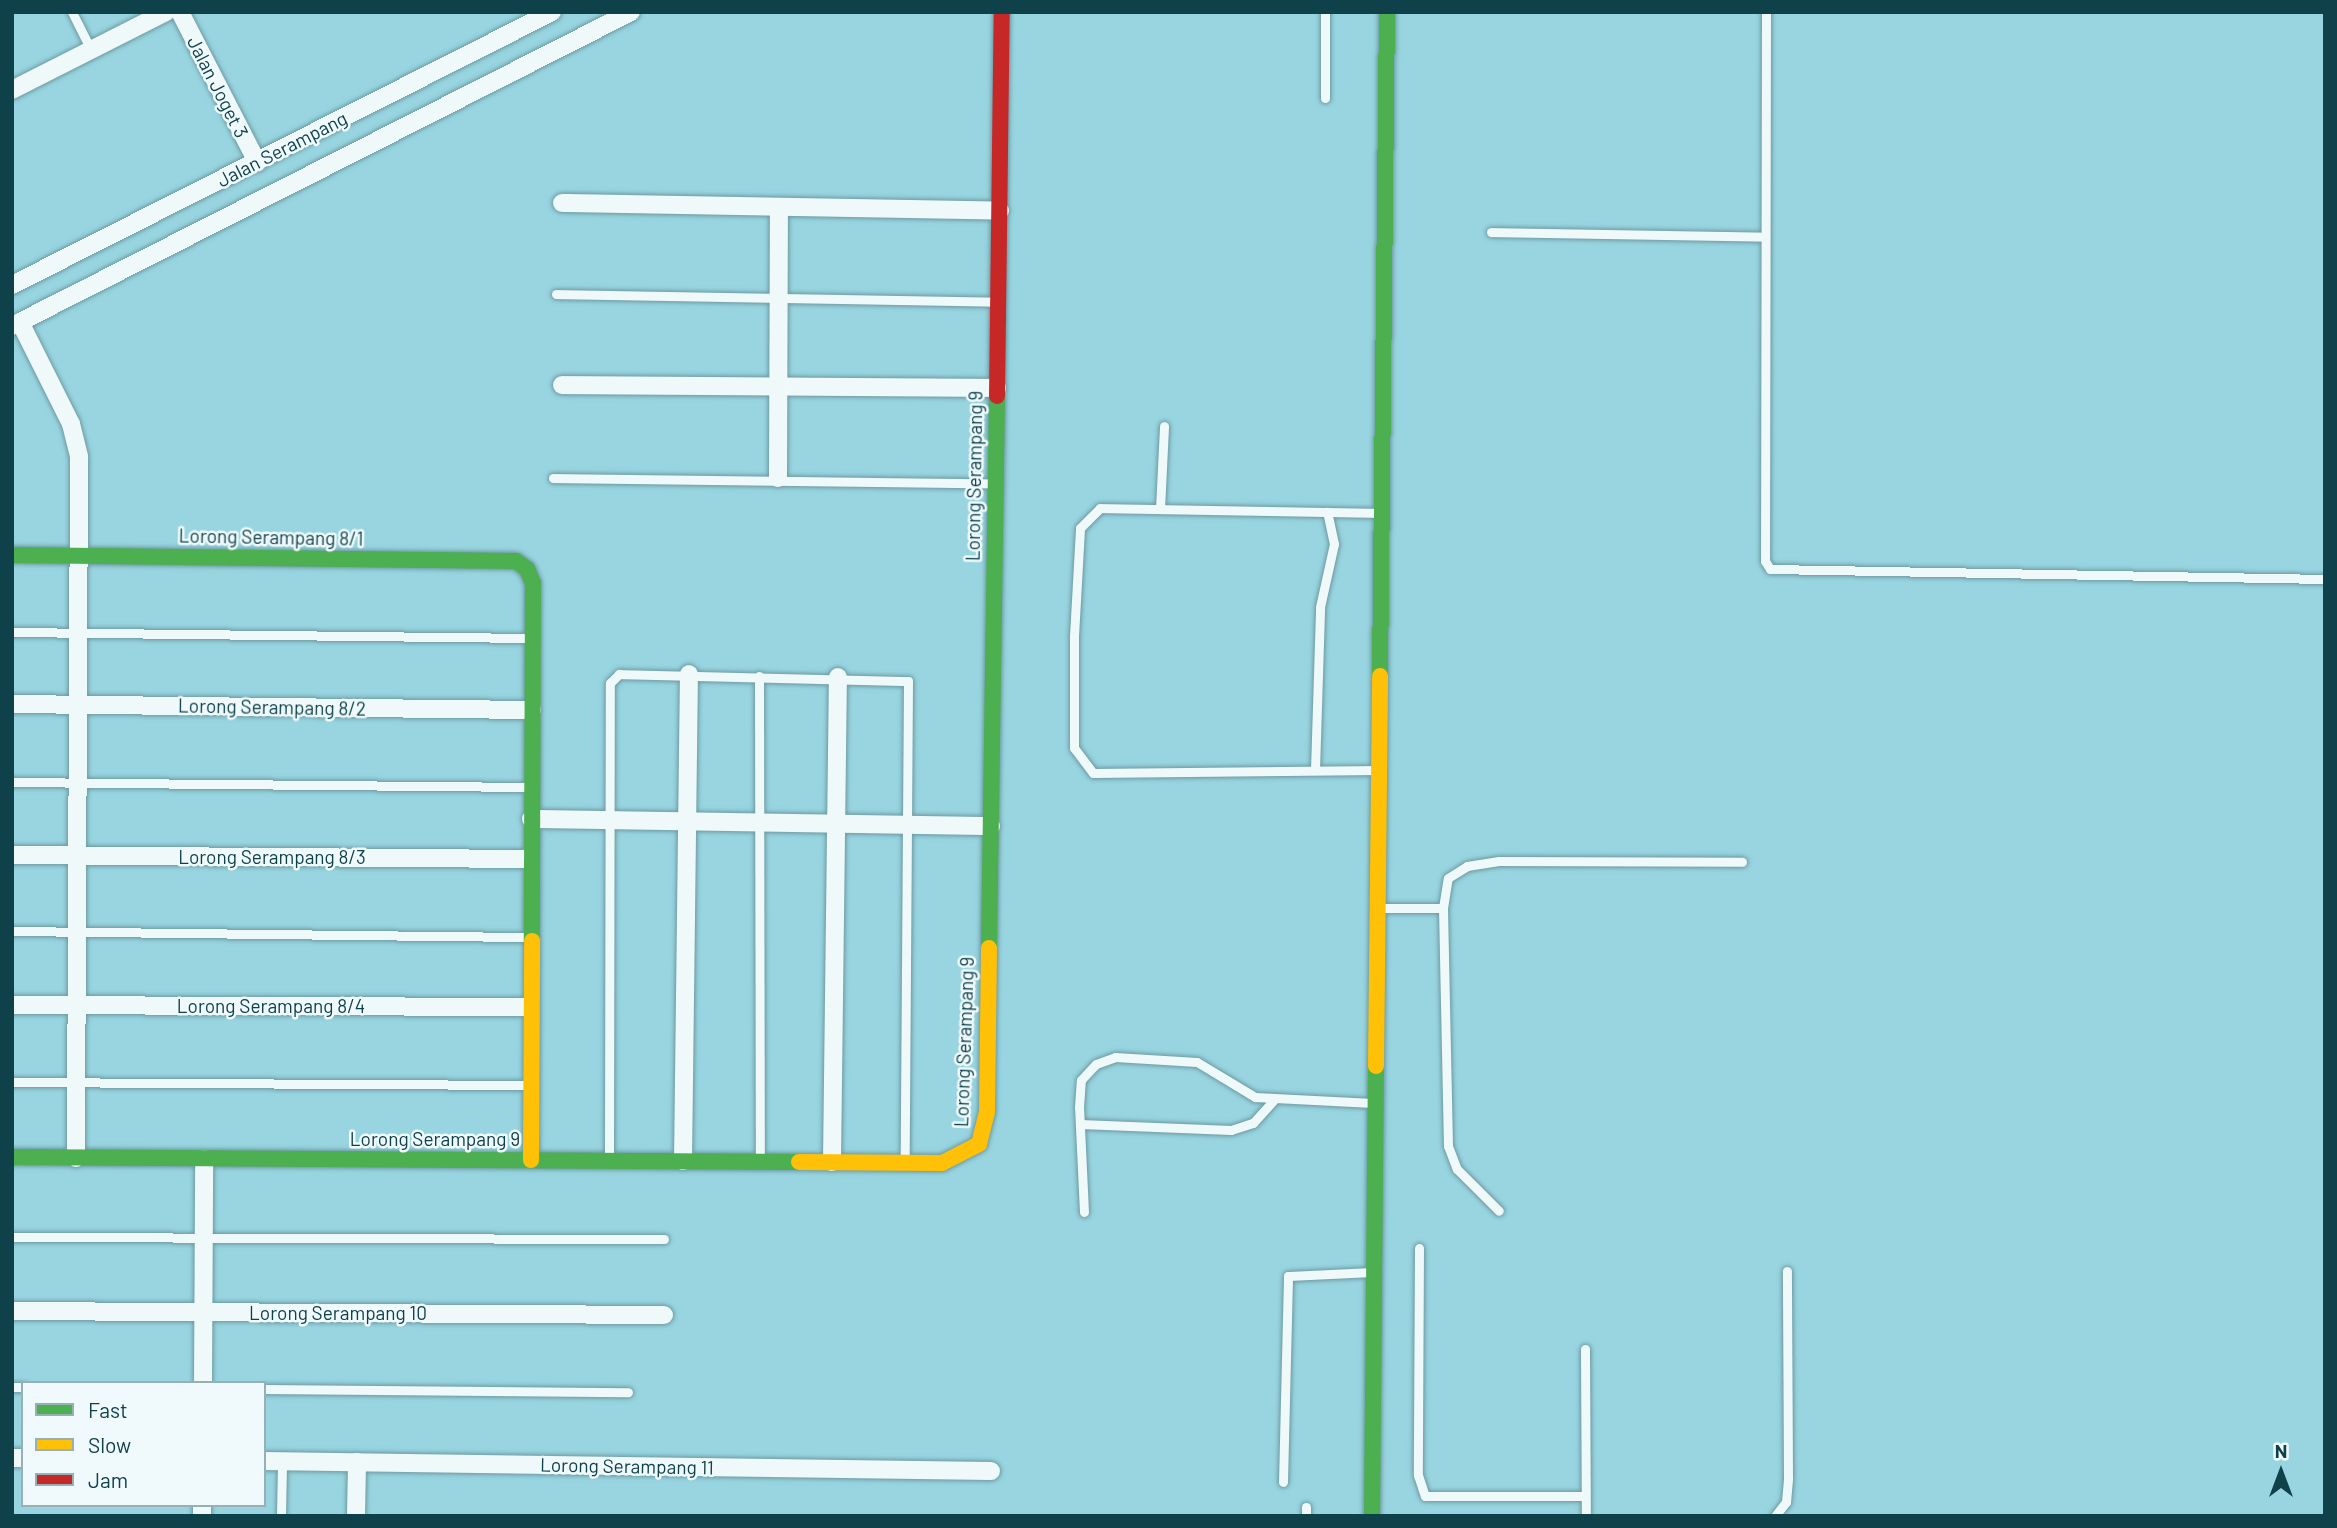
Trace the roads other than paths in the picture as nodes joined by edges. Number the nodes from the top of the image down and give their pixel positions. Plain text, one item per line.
1 (72, 12) edge
2 (166, 12) edge
3 (180, 12) edge
4 (552, 12) edge
5 (631, 12) edge
6 (1002, 12) edge
7 (1325, 12) edge
8 (1387, 12) edge
9 (1766, 12) edge
10 (91, 50) junction
11 (12, 90) edge
12 (1325, 98) dead end
13 (257, 162) junction
14 (562, 203) dead end
15 (779, 209) junction
16 (1000, 211) junction
17 (1491, 232) dead end
18 (1765, 237) junction
19 (12, 285) edge
20 (556, 293) dead end
21 (776, 298) junction
22 (1000, 302) junction
23 (16, 324) edge
24 (777, 384) junction
25 (562, 385) dead end
26 (997, 388) junction
27 (1164, 426) dead end
28 (554, 478) dead end
29 (778, 478) junction
30 (994, 483) junction
31 (1160, 509) junction
32 (1327, 512) junction
33 (1382, 513) junction
34 (12, 555) edge
35 (83, 556) junction
36 (2325, 579) edge
37 (12, 632) edge
38 (82, 632) junction
39 (533, 638) junction
40 (689, 674) junction
41 (759, 676) junction
42 (838, 677) junction
43 (12, 704) edge
44 (81, 705) junction
45 (532, 710) junction
46 (1315, 770) junction
47 (1380, 770) junction
48 (12, 782) edge
49 (80, 783) junction
50 (532, 787) junction
51 (531, 818) junction
52 (608, 820) junction
53 (687, 821) junction
54 (759, 822) junction
55 (836, 824) junction
56 (910, 824) junction
57 (991, 826) junction
58 (12, 855) edge
59 (79, 855) junction
60 (531, 859) junction
61 (1742, 862) dead end
62 (1378, 908) junction
63 (1443, 908) junction
64 (12, 931) edge
65 (78, 932) junction
66 (530, 937) junction
67 (12, 1004) edge
68 (78, 1005) junction
69 (530, 1007) junction
70 (12, 1082) edge
71 (77, 1082) junction
72 (530, 1085) junction
73 (1274, 1100) junction
74 (1376, 1103) junction
75 (1080, 1124) junction
76 (12, 1157) edge
77 (76, 1158) junction
78 (204, 1158) junction
79 (531, 1160) junction
80 (609, 1161) junction
81 (683, 1161) junction
82 (760, 1162) junction
83 (832, 1163) junction
84 (905, 1163) junction
85 (1499, 1211) dead end
86 (1084, 1212) dead end
87 (12, 1237) edge
88 (204, 1237) junction
89 (664, 1239) dead end
90 (1419, 1248) dead end
91 (1787, 1271) dead end
92 (1375, 1272) junction
93 (12, 1311) edge
94 (203, 1312) junction
95 (664, 1315) dead end
96 (1585, 1349) dead end
97 (203, 1381) edge
98 (266, 1389) edge
99 (628, 1392) dead end
100 (273, 1462) edge
101 (356, 1462) junction
102 (991, 1471) dead end
103 (1283, 1482) dead end
104 (1585, 1496) junction
105 (281, 1516) edge
106 (356, 1516) edge
107 (1372, 1516) edge
108 (1586, 1516) edge
109 (1775, 1516) edge

1 - 10 lane
2 - 10 street
3 - 13 street, Jalan Joget 3
4 - 13 street, Jalan Serampang
5 - 23 street
6 - 16 street, Lorong Serampang 9
7 - 12 lane
8 - 33 street
9 - 18 lane
10 - 11 street
13 - 19 street, Jalan Serampang
14 - 15 street
15 - 16 street
15 - 21 street
16 - 22 street, Lorong Serampang 9
17 - 18 lane
18 - 36 lane
20 - 21 lane
21 - 22 lane
21 - 24 street
22 - 26 street, Lorong Serampang 9
23 - 35 street
24 - 25 street
24 - 26 street
24 - 29 street
26 - 30 street, Lorong Serampang 9
27 - 31 lane
28 - 29 lane
29 - 30 lane
30 - 57 street, Lorong Serampang 9
31 - 32 lane
31 - 46 lane
32 - 33 lane
32 - 46 lane
33 - 47 street
34 - 35 street, Lorong Serampang 8/1
35 - 38 street
35 - 39 street, Lorong Serampang 8/1
37 - 38 lane
38 - 39 lane
38 - 44 street
39 - 45 street
40 - 41 lane
40 - 52 lane
40 - 53 street
41 - 42 lane
41 - 54 lane
42 - 55 street
42 - 56 lane
43 - 44 street, Lorong Serampang 8/2
44 - 45 street, Lorong Serampang 8/2
44 - 49 street
45 - 50 street
46 - 47 lane
47 - 62 street
48 - 49 lane
49 - 50 lane
49 - 59 street
50 - 51 street
51 - 52 street
51 - 60 street
52 - 53 street
52 - 80 lane
53 - 54 street
53 - 81 street
54 - 55 street
54 - 82 lane
55 - 56 street
55 - 83 street
56 - 57 street
56 - 84 lane
57 - 84 street, Lorong Serampang 9
58 - 59 street, Lorong Serampang 8/3
59 - 60 street, Lorong Serampang 8/3
59 - 65 street
60 - 66 street
61 - 63 lane
62 - 63 lane
62 - 74 street
63 - 85 lane
64 - 65 lane
65 - 66 lane
65 - 68 street
66 - 69 street
67 - 68 street, Lorong Serampang 8/4
68 - 69 street, Lorong Serampang 8/4
68 - 71 street
69 - 72 street
70 - 71 lane
71 - 72 lane
71 - 77 street
72 - 79 street
73 - 74 lane
73 - 75 lane
73 - 75 lane
74 - 92 street
75 - 86 lane
76 - 77 street, Lorong Serampang 9
77 - 78 street, Lorong Serampang 9
78 - 79 street, Lorong Serampang 9
78 - 88 street
79 - 80 street, Lorong Serampang 9
80 - 81 street, Lorong Serampang 9
81 - 82 street, Lorong Serampang 9
82 - 83 street, Lorong Serampang 9
83 - 84 street, Lorong Serampang 9
87 - 88 lane
88 - 89 lane
88 - 94 street
90 - 104 lane
91 - 109 lane
92 - 103 lane
92 - 107 street
93 - 94 street, Lorong Serampang 10
94 - 95 street, Lorong Serampang 10
94 - 97 street
96 - 104 lane
98 - 99 lane
100 - 101 street, Lorong Serampang 11
100 - 105 lane
101 - 102 street, Lorong Serampang 11
101 - 106 street
104 - 108 lane

